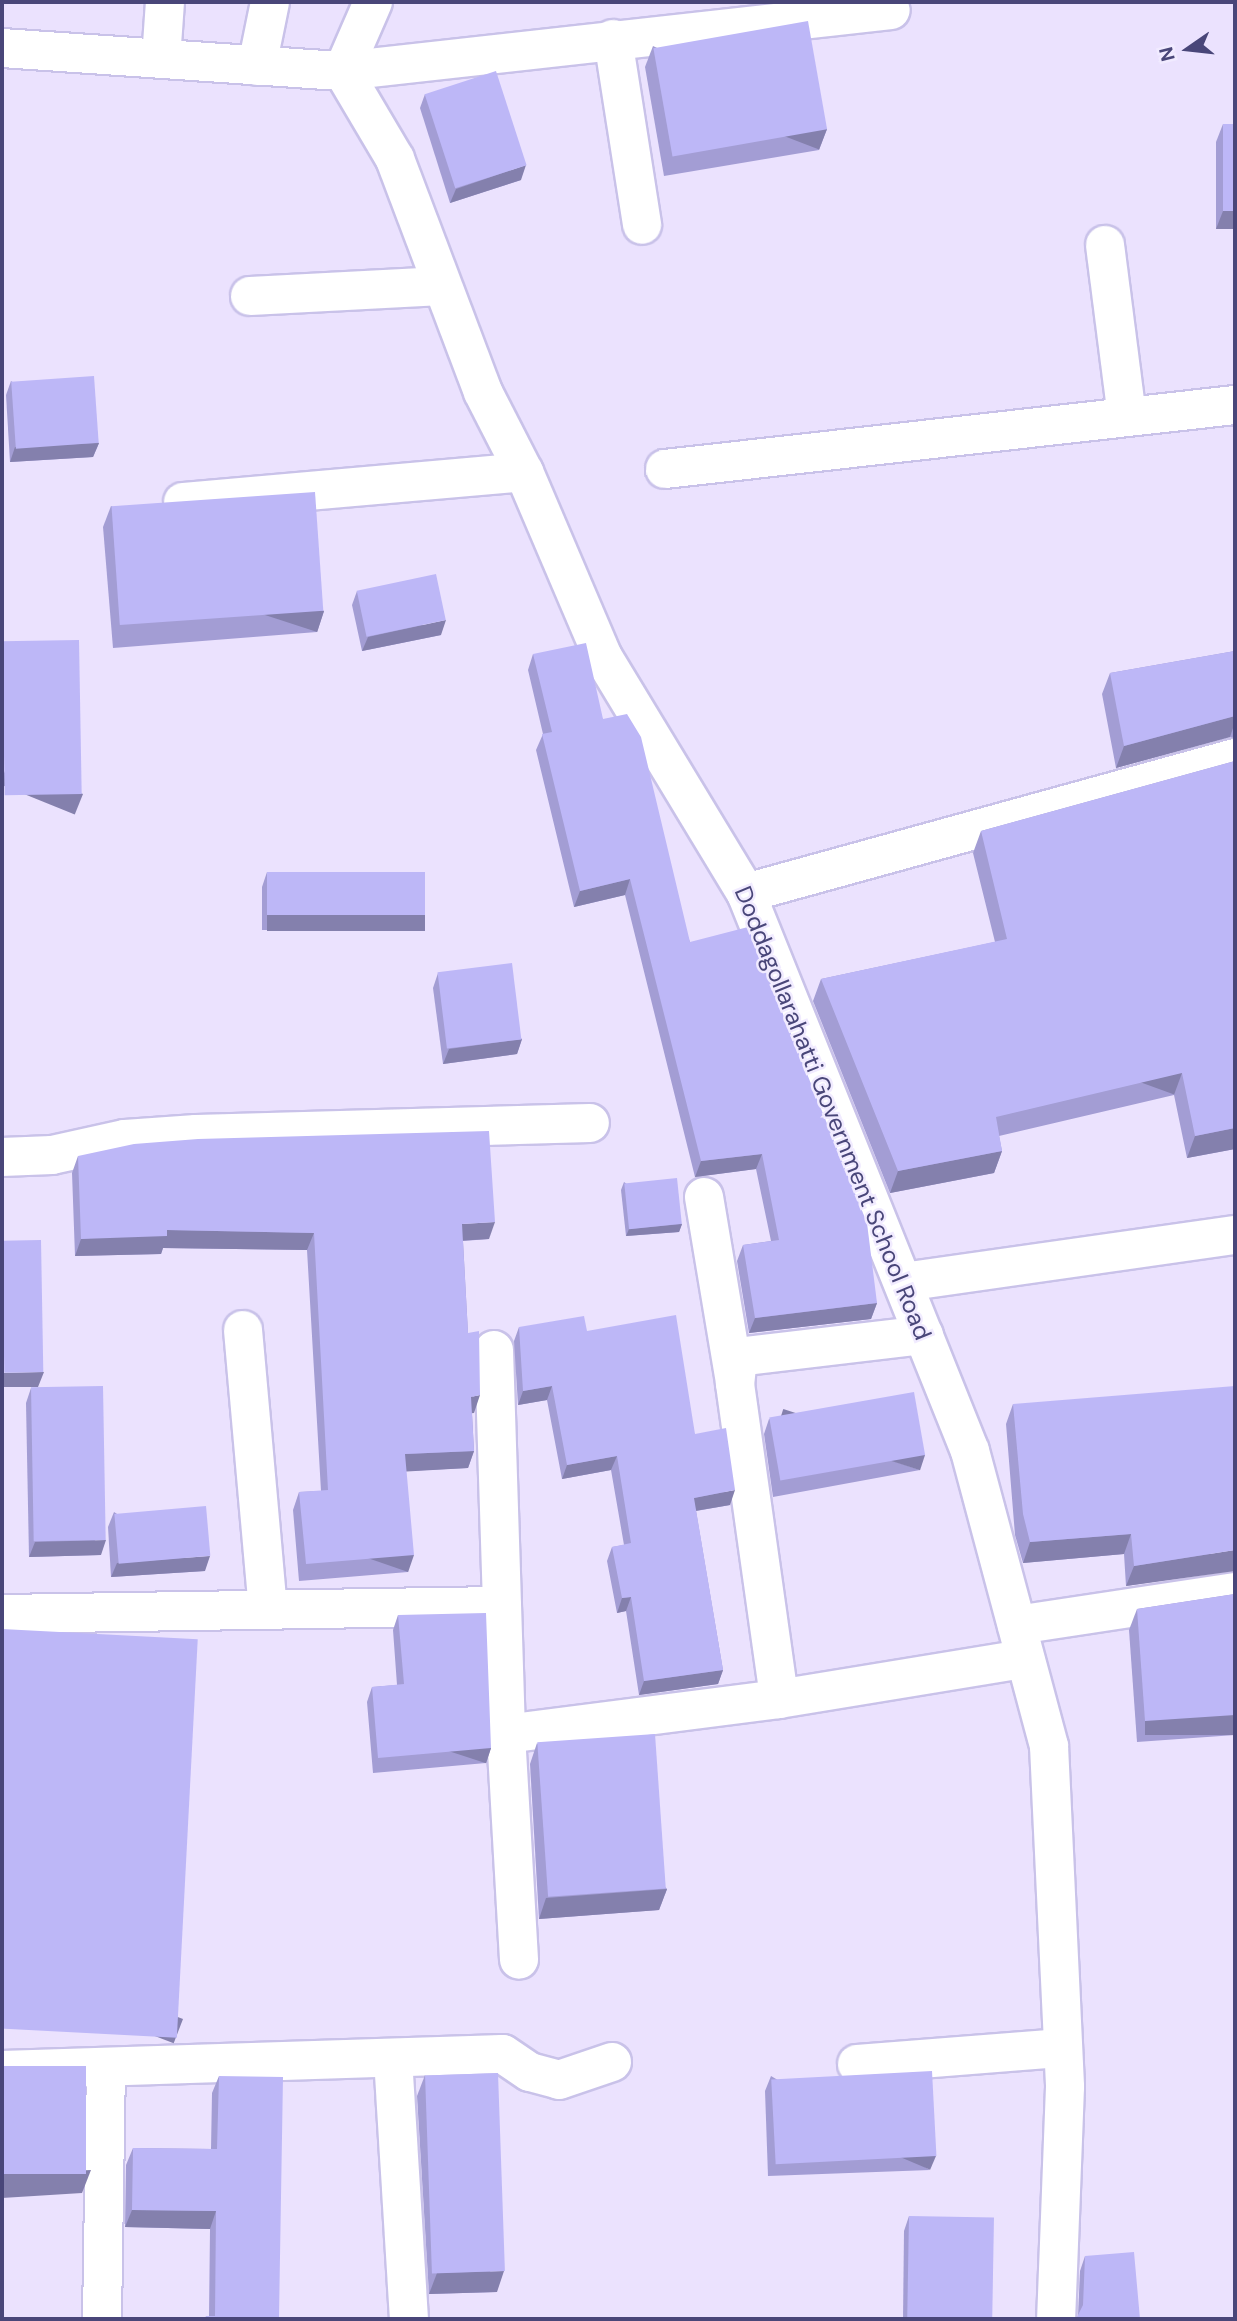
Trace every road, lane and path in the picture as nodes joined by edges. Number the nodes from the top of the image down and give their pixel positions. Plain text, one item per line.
1 (165, 2) edge
2 (270, 2) edge
3 (373, 2) edge
4 (891, 10) dead end
5 (613, 39) junction
6 (2, 48) edge
7 (161, 59) junction
8 (257, 66) junction
9 (343, 72) junction
10 (642, 225) dead end
11 (1105, 245) dead end
12 (442, 285) junction
13 (250, 296) dead end
14 (1235, 404) edge
15 (1127, 417) junction
16 (665, 469) dead end
17 (524, 472) junction
18 (183, 502) edge
19 (1235, 758) edge
20 (746, 893) junction
21 (590, 1123) dead end
22 (2, 1157) edge
23 (704, 1198) dead end
24 (1235, 1235) edge
25 (904, 1282) junction
26 (243, 1330) dead end
27 (924, 1335) junction
28 (494, 1350) dead end
29 (735, 1384) junction
30 (1235, 1592) edge
31 (502, 1606) junction
32 (268, 1609) junction
33 (2, 1614) edge
34 (1021, 1642) junction
35 (779, 1699) junction
36 (506, 1734) junction
37 (519, 1959) dead end
38 (1062, 2048) junction
39 (393, 2058) junction
40 (612, 2062) dead end
41 (857, 2064) dead end
42 (106, 2069) junction
43 (2, 2070) edge
44 (102, 2319) edge
45 (409, 2319) edge
46 (1056, 2319) edge

1 - 7 street
2 - 8 street
3 - 9 street
4 - 5 street
5 - 9 street
5 - 10 street
6 - 7 street
7 - 8 street
8 - 9 street
9 - 12 street, Doddagollarahatti Government School Road
11 - 15 street
12 - 13 street
12 - 17 street, Doddagollarahatti Government School Road
14 - 15 street
15 - 16 street
17 - 18 street
17 - 20 street, Doddagollarahatti Government School Road
19 - 20 street
20 - 25 street, Doddagollarahatti Government School Road
21 - 22 street
23 - 29 street
24 - 25 street
25 - 27 street, Doddagollarahatti Government School Road
26 - 32 street
27 - 29 street
27 - 34 street, Doddagollarahatti Government School Road
28 - 31 street
29 - 35 street
30 - 34 street
31 - 32 street
31 - 36 street
32 - 33 street
34 - 35 street
34 - 38 street, Doddagollarahatti Government School Road
35 - 36 street
36 - 37 street
38 - 41 street
38 - 46 street, Doddagollarahatti Government School Road
39 - 40 street
39 - 42 street
39 - 45 street
42 - 43 street
42 - 44 street

